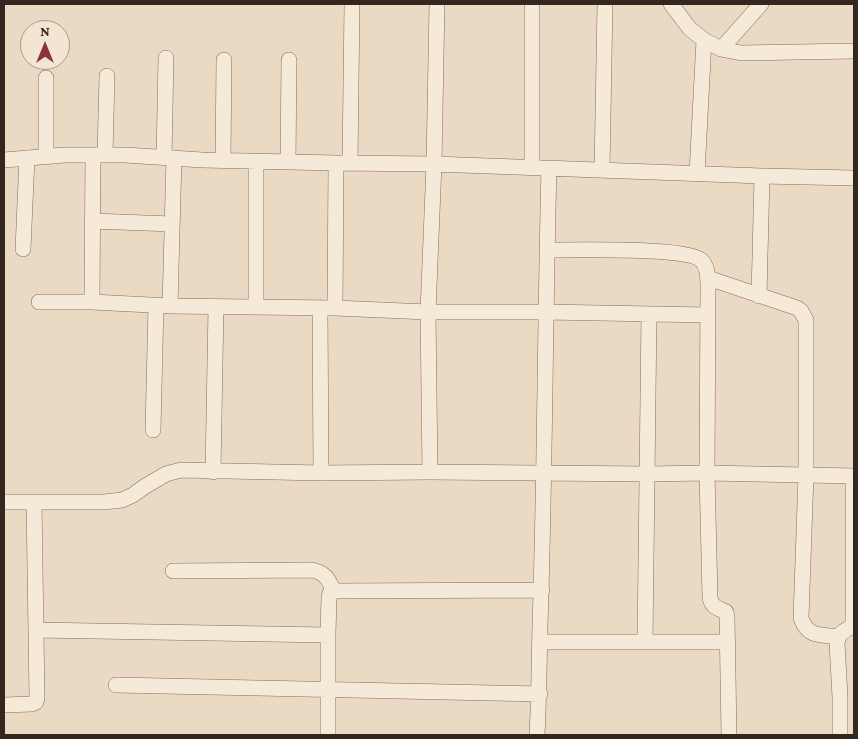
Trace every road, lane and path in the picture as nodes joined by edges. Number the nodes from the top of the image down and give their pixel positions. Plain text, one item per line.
1 (352, 4) edge
2 (437, 4) edge
3 (532, 4) edge
4 (605, 4) edge
5 (761, 4) edge
6 (676, 6) edge
7 (704, 40) junction
8 (721, 49) junction
9 (854, 51) edge
10 (166, 58) dead end
11 (224, 60) dead end
12 (289, 60) dead end
13 (107, 76) dead end
14 (46, 78) dead end
15 (99, 155) junction
16 (46, 156) junction
17 (27, 158) junction
18 (169, 158) junction
19 (4, 160) edge
20 (222, 160) junction
21 (256, 162) junction
22 (288, 162) junction
23 (343, 163) junction
24 (434, 164) junction
25 (532, 167) junction
26 (549, 168) junction
27 (602, 170) junction
28 (697, 173) junction
29 (762, 176) junction
30 (854, 178) edge
31 (92, 221) junction
32 (172, 224) junction
33 (23, 249) dead end
34 (547, 250) junction
35 (708, 278) junction
36 (759, 296) junction
37 (39, 302) dead end
38 (92, 302) junction
39 (163, 306) junction
40 (216, 307) junction
41 (256, 307) junction
42 (327, 308) junction
43 (428, 312) junction
44 (546, 312) junction
45 (649, 314) junction
46 (707, 314) junction
47 (153, 430) dead end
48 (213, 472) junction
49 (430, 472) junction
50 (321, 473) junction
51 (544, 473) junction
52 (707, 473) junction
53 (647, 474) junction
54 (806, 475) junction
55 (854, 476) edge
56 (4, 502) edge
57 (34, 502) junction
58 (173, 571) dead end
59 (542, 590) junction
60 (334, 591) junction
61 (36, 630) junction
62 (328, 635) junction
63 (838, 637) junction
64 (540, 642) junction
65 (645, 642) junction
66 (728, 642) junction
67 (116, 685) dead end
68 (327, 689) junction
69 (540, 694) junction
70 (4, 705) edge
71 (328, 735) edge
72 (537, 735) edge
73 (729, 735) edge
74 (840, 735) edge

1 - 23 street
2 - 24 street
3 - 25 street
4 - 27 street
5 - 8 street
6 - 7 street
7 - 8 street
7 - 28 street
8 - 9 street
10 - 18 street
11 - 20 street
12 - 22 street
13 - 15 street
14 - 16 street
15 - 16 street
15 - 18 street
15 - 31 street
16 - 17 street
17 - 19 street
17 - 33 street
18 - 20 street
18 - 32 street
20 - 21 street
21 - 22 street
21 - 41 street
22 - 23 street
23 - 24 street
23 - 42 street
24 - 25 street
24 - 43 street
25 - 26 street
26 - 27 street
26 - 34 street
27 - 28 street
28 - 29 street
29 - 30 street
29 - 36 street
31 - 32 street
31 - 38 street
32 - 39 street
34 - 35 street
34 - 44 street
35 - 36 street
35 - 46 street
36 - 54 street
37 - 38 street
38 - 39 street
39 - 40 street
39 - 47 street
40 - 41 street
40 - 48 street
41 - 42 street
42 - 43 street
42 - 50 street
43 - 44 street
43 - 49 street
44 - 45 street
44 - 51 street
45 - 46 street
45 - 53 street
46 - 52 street
48 - 50 street
48 - 57 street
49 - 50 street
49 - 51 street
51 - 53 street
51 - 59 street
52 - 53 street
52 - 54 street
52 - 66 street
53 - 65 street
54 - 55 street
54 - 63 street
55 - 63 street
56 - 57 street
57 - 61 street
58 - 60 street
59 - 60 street
59 - 64 street
60 - 62 street
61 - 62 street
61 - 70 street
62 - 68 street
63 - 74 street
64 - 65 street
64 - 69 street
65 - 66 street
66 - 73 street
67 - 68 street
68 - 69 street
68 - 71 street
69 - 72 street

